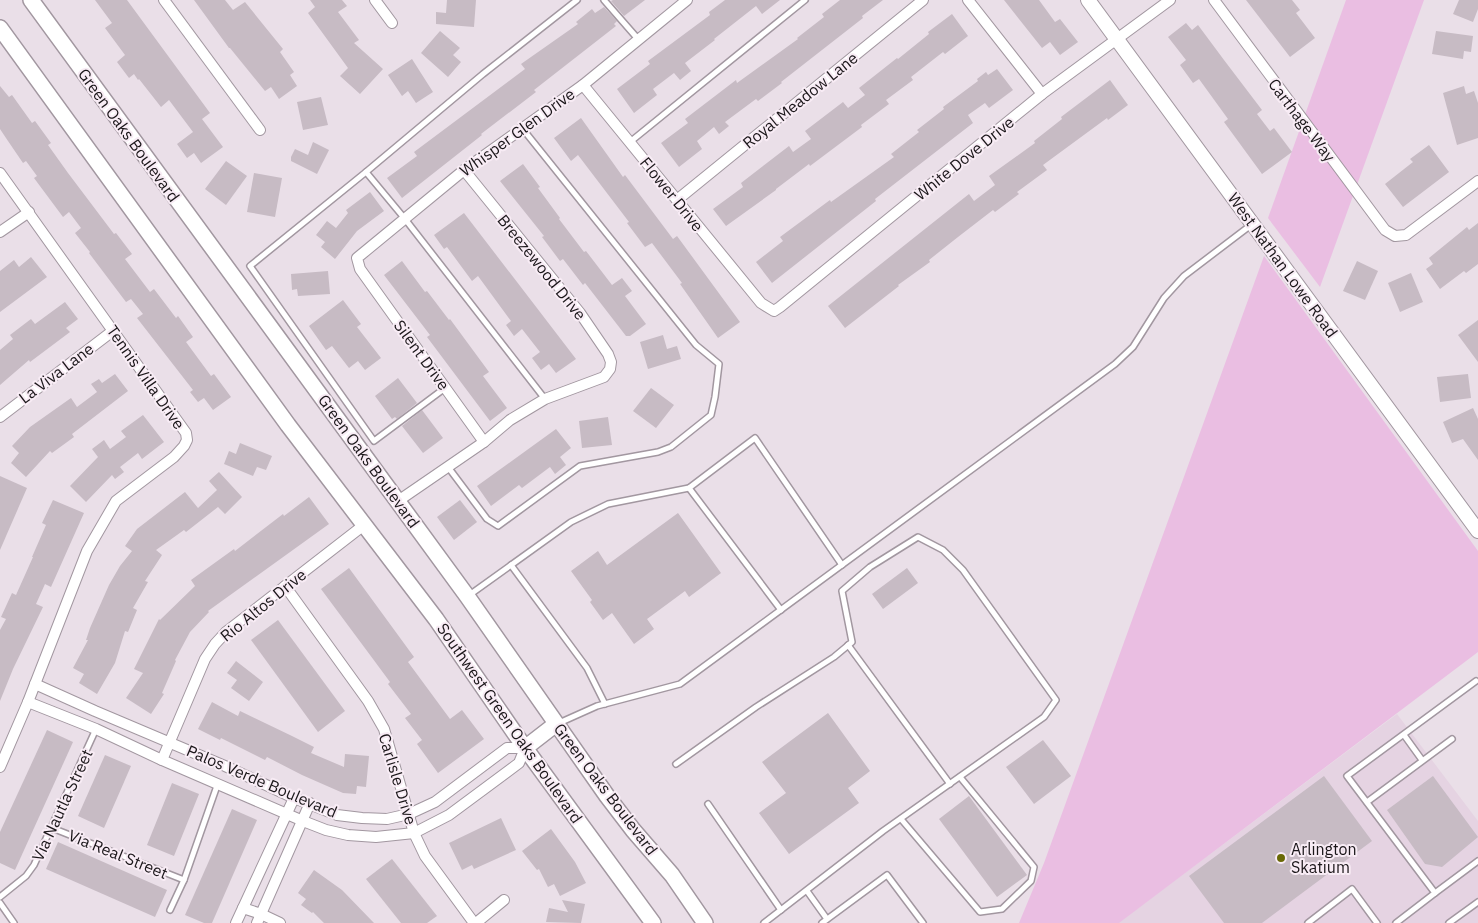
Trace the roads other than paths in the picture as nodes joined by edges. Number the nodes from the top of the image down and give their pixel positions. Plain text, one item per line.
1 (31, 0) edge
2 (164, 0) edge
3 (375, 0) edge
4 (577, 0) edge
5 (604, 0) edge
6 (687, 0) edge
7 (805, 0) edge
8 (923, 0) edge
9 (968, 0) edge
10 (1088, 0) edge
11 (1170, 0) edge
12 (1214, 0) edge
13 (392, 23) dead end
14 (0, 28) edge
15 (638, 40) junction
16 (1117, 40) junction
17 (583, 85) junction
18 (1042, 94) junction
19 (522, 128) junction
20 (260, 130) dead end
21 (629, 142) junction
22 (464, 170) junction
23 (366, 172) junction
24 (0, 173) edge
25 (1478, 181) edge
26 (677, 200) junction
27 (29, 212) junction
28 (405, 219) junction
29 (1253, 224) junction
30 (0, 232) edge
31 (360, 269) joint
32 (761, 303) joint
33 (114, 330) junction
34 (446, 388) junction
35 (545, 400) junction
36 (0, 417) edge
37 (484, 442) junction
38 (448, 467) junction
39 (689, 488) junction
40 (398, 502) junction
41 (364, 525) junction
42 (1478, 531) edge
43 (511, 565) junction
44 (842, 565) junction
45 (285, 586) junction
46 (467, 596) junction
47 (781, 610) junction
48 (848, 645) junction
49 (1477, 682) edge
50 (35, 684) junction
51 (28, 702) junction
52 (605, 704) junction
53 (556, 724) junction
54 (96, 729) junction
55 (1404, 735) junction
56 (1452, 739) dead end
57 (169, 742) junction
58 (525, 748) junction
59 (162, 760) junction
60 (1422, 760) junction
61 (676, 764) dead end
62 (0, 767) edge
63 (960, 777) junction
64 (218, 784) junction
65 (950, 784) junction
66 (294, 798) junction
67 (1367, 802) junction
68 (310, 803) junction
69 (708, 804) dead end
70 (287, 814) junction
71 (408, 814) junction
72 (901, 819) junction
73 (303, 821) junction
74 (52, 828) junction
75 (414, 833) junction
76 (1478, 861) edge
77 (184, 880) junction
78 (807, 891) junction
79 (1435, 893) junction
80 (0, 897) edge
81 (504, 900) dead end
82 (1478, 902) edge
83 (0, 903) edge
84 (242, 908) junction
85 (170, 910) dead end
86 (781, 910) junction
87 (259, 918) edge
88 (827, 919) junction
89 (14, 923) edge
90 (236, 923) edge
91 (280, 923) edge
92 (475, 923) edge
93 (653, 923) edge
94 (705, 923) edge
95 (764, 923) edge
96 (822, 923) edge
97 (923, 923) edge
98 (1308, 923) edge
99 (1377, 923) edge
100 (1396, 923) edge
101 (1449, 923) edge

1 - 40 main road, Green Oaks Boulevard
2 - 20 street
3 - 13 street
4 - 23 lane
5 - 15 lane
6 - 15 street, Whisper Glen Drive
7 - 21 lane
8 - 26 street, Royal Meadow Lane
9 - 18 street
10 - 16 street, West Nathan Lowe Road
11 - 16 street, White Dove Drive
12 - 25 street, Carthage Way
14 - 41 main road
15 - 17 street, Whisper Glen Drive
16 - 18 street, White Dove Drive
16 - 29 street, West Nathan Lowe Road
17 - 19 street, Whisper Glen Drive
17 - 21 street, Flower Drive
18 - 32 street, White Dove Drive
19 - 22 street, Whisper Glen Drive
19 - 38 lane
21 - 26 street, Flower Drive
22 - 28 street, Whisper Glen Drive
22 - 35 street, Breezewood Drive
23 - 28 lane
23 - 34 lane
24 - 27 street, Tennis Villa Drive
26 - 32 street, Flower Drive
27 - 30 street
27 - 33 street, Tennis Villa Drive
28 - 31 street, Whisper Glen Drive
28 - 35 lane
29 - 42 street, West Nathan Lowe Road
29 - 44 lane
31 - 34 street, Silent Drive
33 - 36 street, La Viva Lane
33 - 50 street, Tennis Villa Drive
34 - 37 street, Silent Drive
35 - 37 street
37 - 38 street
38 - 40 street
39 - 43 lane
39 - 44 lane
39 - 47 lane
40 - 46 main road, Green Oaks Boulevard
41 - 45 street, Rio Altos Drive
41 - 58 main road, Southwest Green Oaks Boulevard
43 - 46 lane
43 - 52 lane
44 - 47 lane
45 - 57 street, Rio Altos Drive
45 - 71 street, Carlisle Drive
46 - 53 main road, Green Oaks Boulevard
47 - 52 lane
48 - 61 lane
48 - 63 lane
48 - 65 lane
49 - 55 lane
50 - 51 street, Tennis Villa Drive
50 - 57 street, Palos Verde Boulevard
51 - 54 street, Palos Verde Boulevard
51 - 62 street, Tennis Villa Drive
52 - 53 lane
53 - 58 main road
53 - 94 main road, Green Oaks Boulevard
54 - 59 street, Palos Verde Boulevard
54 - 74 lane, Via Nautla Street
55 - 60 lane
55 - 67 lane
56 - 60 lane
57 - 59 street, Rio Altos Drive
57 - 66 street, Palos Verde Boulevard
58 - 71 street, Palos Verde Boulevard
58 - 75 street, Palos Verde Boulevard
58 - 93 main road, Southwest Green Oaks Boulevard
59 - 64 street, Palos Verde Boulevard
60 - 67 lane
63 - 65 lane
63 - 72 lane
64 - 70 street, Palos Verde Boulevard
64 - 77 lane
65 - 72 lane
66 - 68 street, Palos Verde Boulevard
66 - 70 street
67 - 79 lane
68 - 71 street, Palos Verde Boulevard
68 - 73 street
69 - 86 lane
70 - 73 street, Palos Verde Boulevard
70 - 84 street
71 - 75 street, Carlisle Drive
72 - 78 lane
73 - 75 street, Palos Verde Boulevard
73 - 87 street
74 - 77 lane, Via Real Street
74 - 80 lane, Via Nautla Street
75 - 92 street, Carlisle Drive
76 - 79 lane
77 - 85 lane
78 - 86 lane
78 - 88 lane
79 - 100 lane
81 - 92 street
82 - 101 lane
83 - 89 lane
84 - 87 street
84 - 90 street
86 - 95 lane
87 - 91 street
88 - 96 lane
88 - 97 lane
98 - 99 lane

